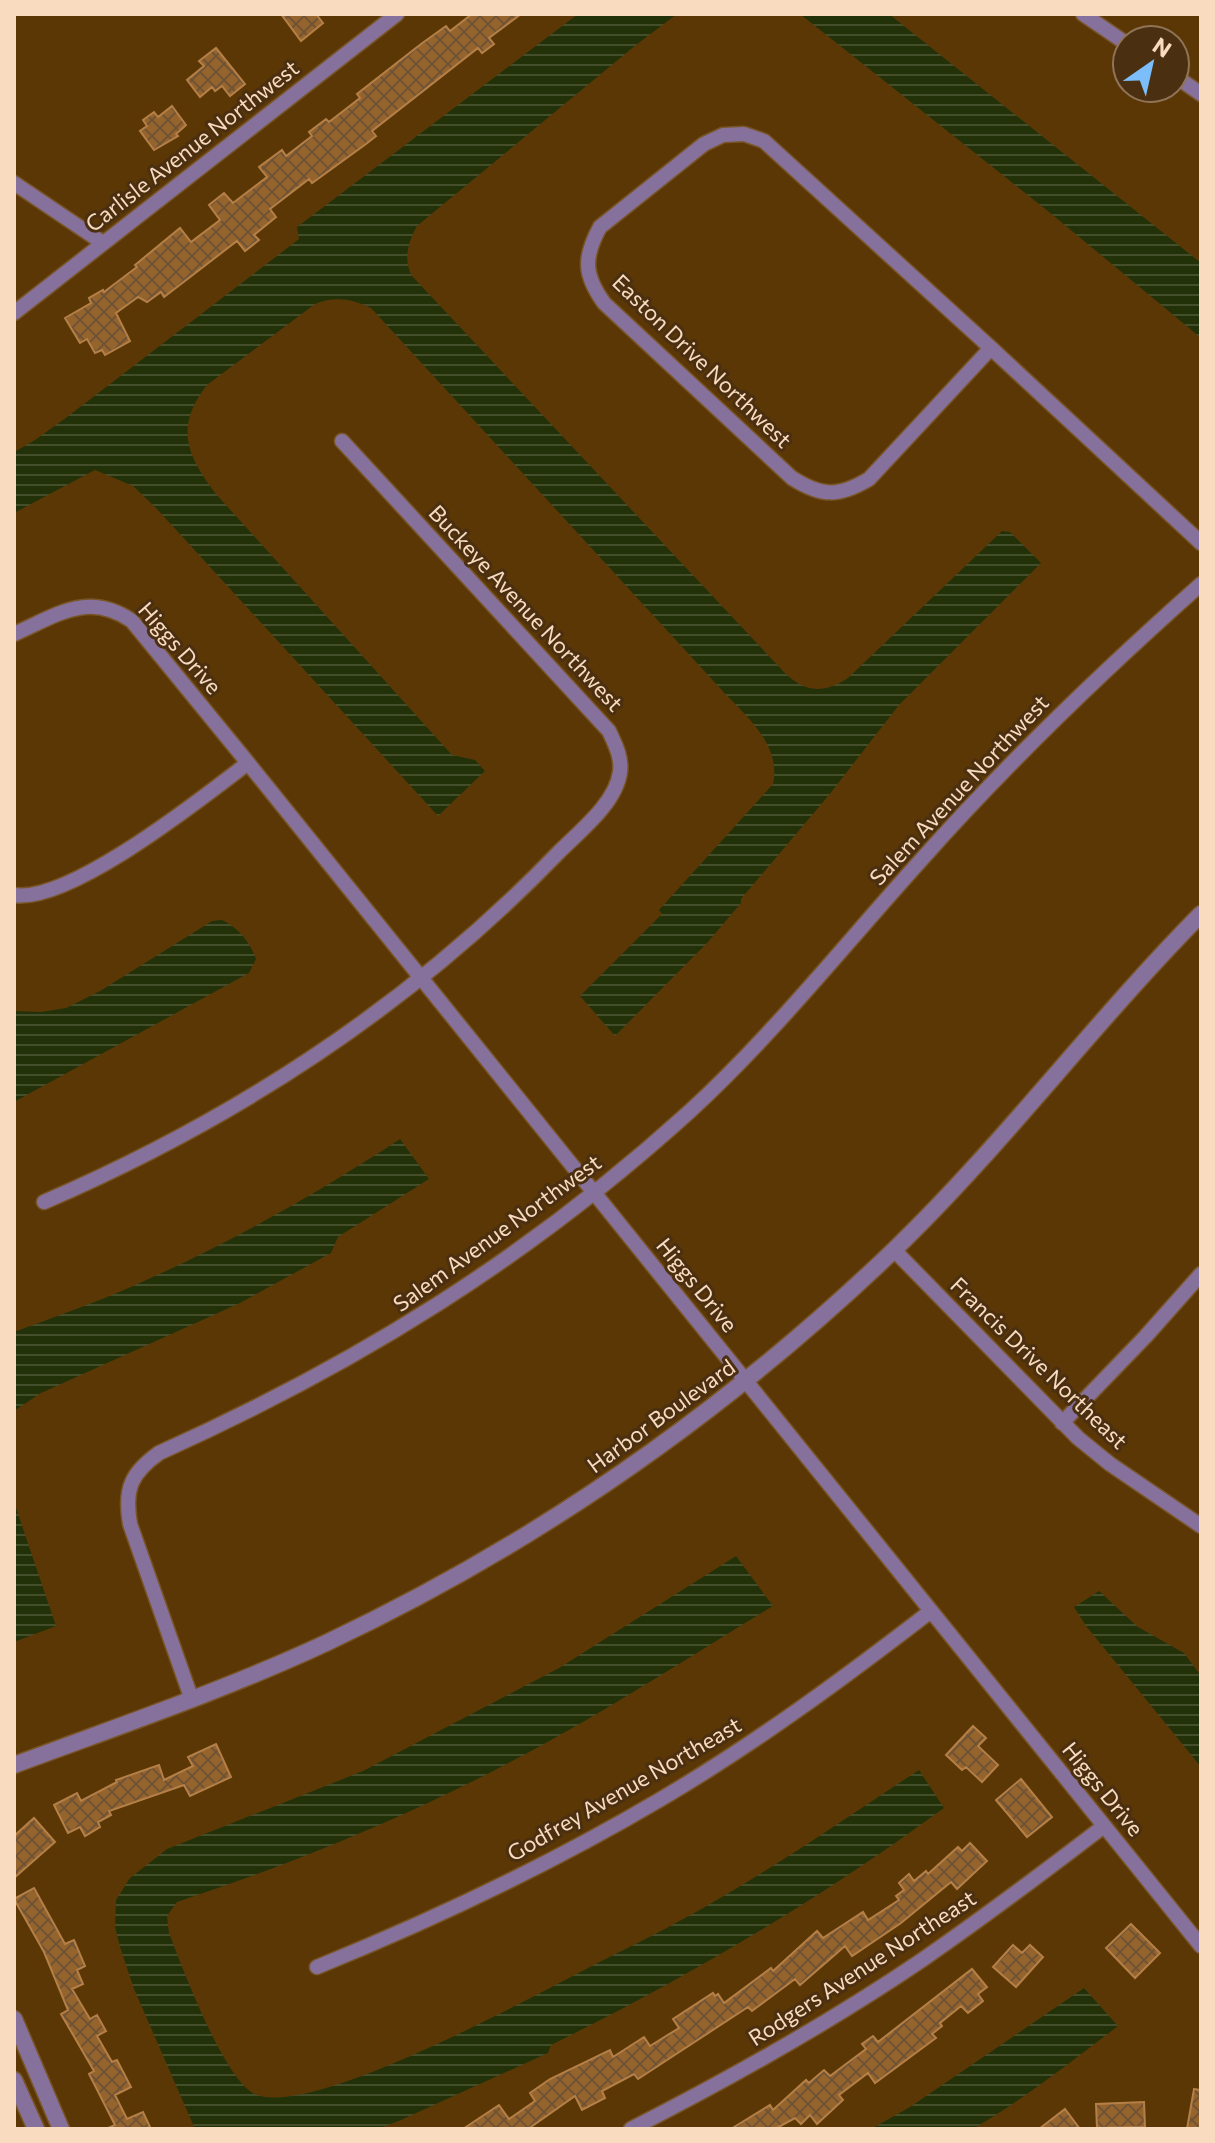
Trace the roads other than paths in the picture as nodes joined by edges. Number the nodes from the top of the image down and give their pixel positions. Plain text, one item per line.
1 (397, 14) edge
2 (1083, 14) edge
3 (1111, 33) edge
4 (14, 183) edge
5 (103, 243) junction
6 (14, 313) edge
7 (991, 348) junction
8 (342, 441) dead end
9 (1201, 543) edge
10 (1201, 584) edge
11 (14, 634) edge
12 (248, 763) junction
13 (14, 895) edge
14 (1201, 914) edge
15 (422, 978) junction
16 (595, 1193) junction
17 (44, 1202) dead end
18 (894, 1250) junction
19 (1201, 1274) edge
20 (746, 1381) junction
21 (1062, 1423) junction
22 (1201, 1526) edge
23 (931, 1611) junction
24 (192, 1700) junction
25 (14, 1765) edge
26 (1104, 1826) junction
27 (1201, 1946) edge
28 (317, 1967) dead end
29 (14, 2019) edge
30 (14, 2080) edge
31 (36, 2129) edge
32 (61, 2129) edge
33 (631, 2129) edge

1 - 5 street, Carlisle Avenue Northwest
2 - 3 street
4 - 5 street
5 - 6 street, Carlisle Avenue Northwest
7 - 7 street, Easton Drive Northwest
7 - 9 street, Easton Drive Northwest
8 - 15 street, Buckeye Avenue Northwest
10 - 16 street, Salem Avenue Northwest
11 - 12 street, Higgs Drive
12 - 13 street
12 - 15 street, Higgs Drive
14 - 18 street, Harbor Boulevard
15 - 16 street, Higgs Drive
15 - 17 street, Buckeye Avenue Northwest
16 - 20 street, Higgs Drive
16 - 24 street, Salem Avenue Northwest
18 - 20 street, Harbor Boulevard
18 - 21 street, Francis Drive Northeast
19 - 21 street
20 - 23 street, Higgs Drive
20 - 24 street, Harbor Boulevard
21 - 22 street, Francis Drive Northeast
23 - 26 street, Higgs Drive
23 - 28 street, Godfrey Avenue Northeast
24 - 25 street, Harbor Boulevard
26 - 27 street, Higgs Drive
26 - 33 street, Rodgers Avenue Northeast
29 - 32 street
30 - 31 street

